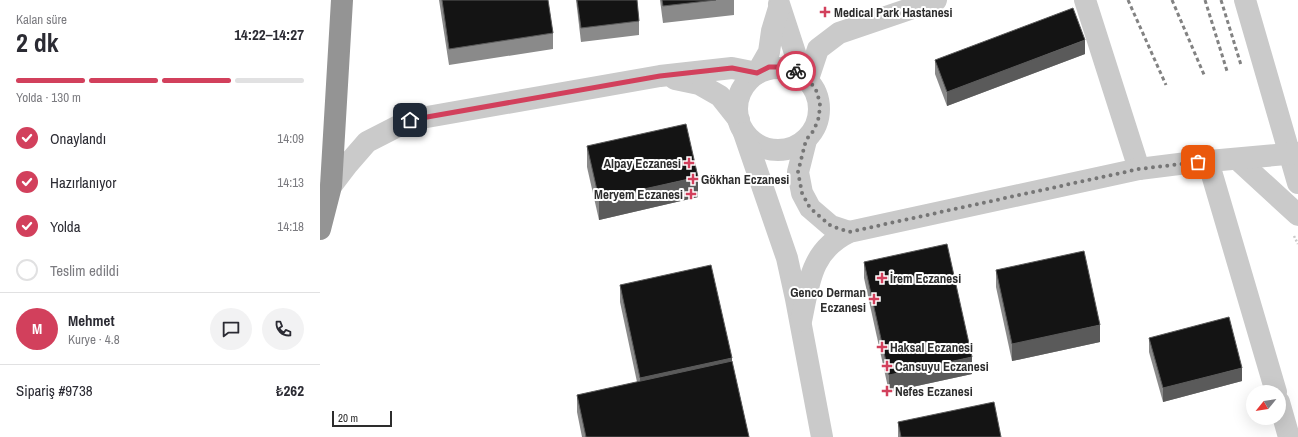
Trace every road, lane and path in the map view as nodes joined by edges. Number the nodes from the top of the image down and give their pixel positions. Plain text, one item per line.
1 (342, 0) edge
2 (936, 0) edge
3 (1085, 0) edge
4 (1245, 0) edge
5 (779, 4) edge
6 (757, 73) junction
7 (660, 76) junction
8 (808, 79) junction
9 (741, 126) junction
10 (806, 140) junction
11 (1294, 154) edge
12 (1237, 159) junction
13 (1208, 161) junction
14 (1139, 169) junction
15 (1298, 182) edge
16 (331, 186) junction
17 (1298, 215) edge
18 (320, 229) edge
19 (849, 232) junction
20 (801, 321) junction
21 (1274, 385) edge
22 (1286, 425) edge
23 (822, 437) edge
24 (1289, 437) edge

1 - 16 highway
2 - 8 street
3 - 14 street
4 - 11 street
5 - 6 street
5 - 8 street
6 - 7 street
6 - 8 street
6 - 9 street
7 - 9 street
7 - 16 street
8 - 10 street
9 - 10 street
9 - 20 street
10 - 19 street
11 - 12 street
11 - 15 street
12 - 13 street
12 - 17 street
13 - 14 street
13 - 21 street
14 - 19 street
16 - 18 highway
19 - 20 street
20 - 23 street
22 - 24 street

